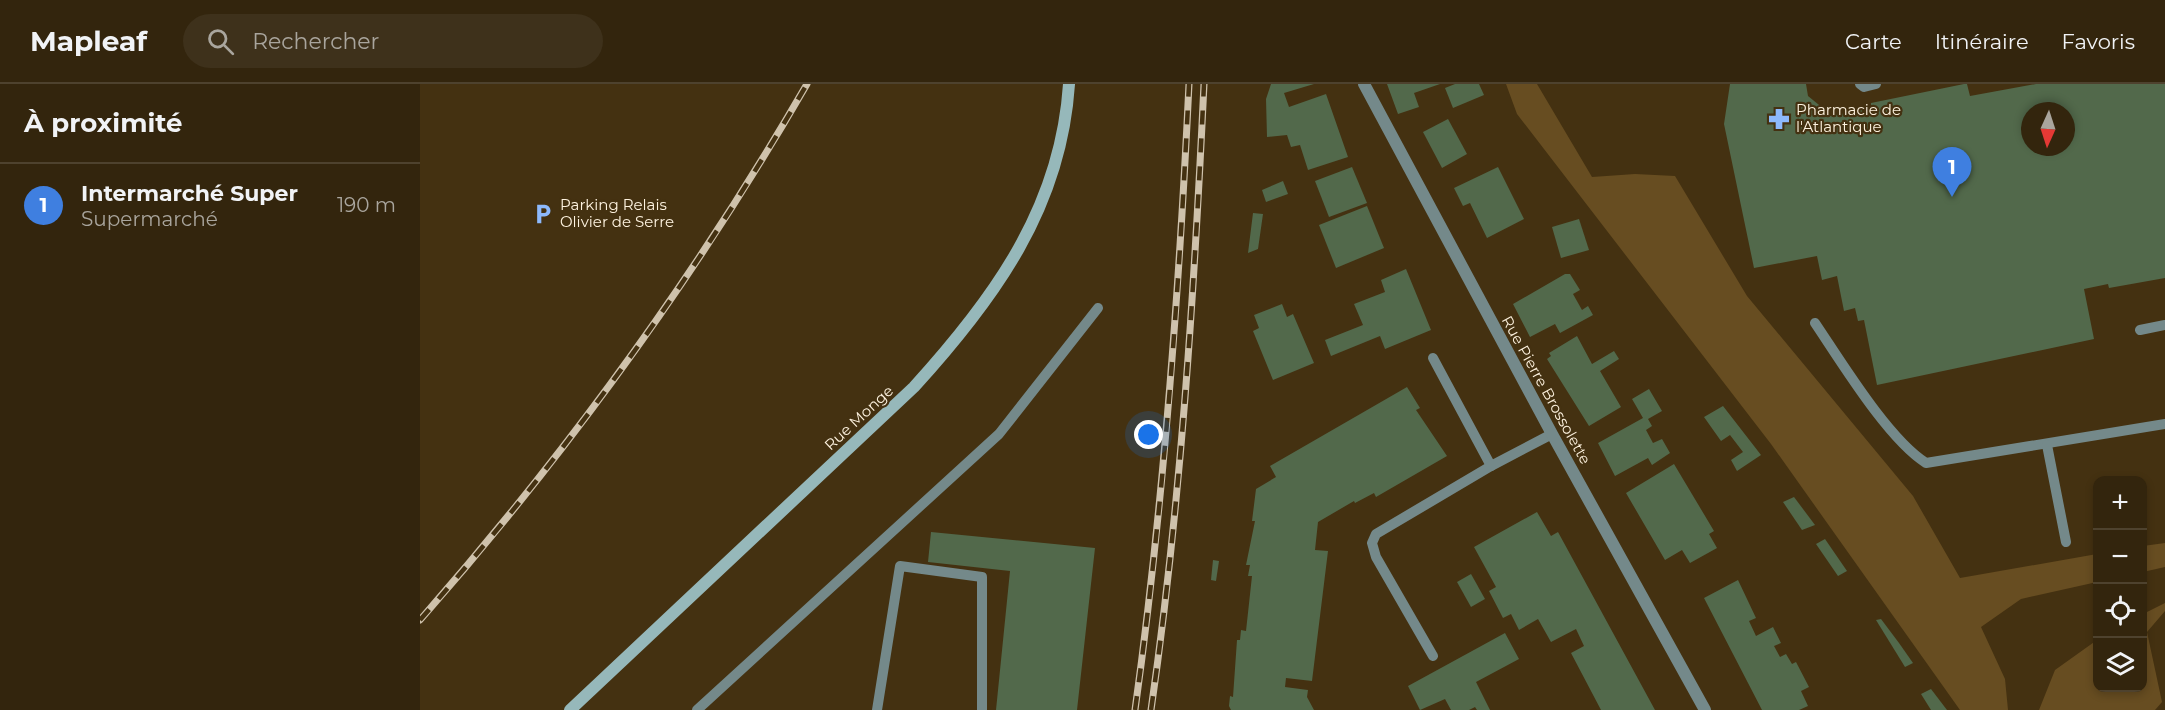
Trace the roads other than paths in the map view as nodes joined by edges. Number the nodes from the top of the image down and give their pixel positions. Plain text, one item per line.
1 (1069, 84) edge
2 (1364, 84) edge
3 (1860, 84) edge
4 (1876, 84) edge
5 (1098, 308) dead end
6 (1815, 323) dead end
7 (2165, 325) edge
8 (2140, 330) dead end
9 (1433, 358) dead end
10 (2165, 424) edge
11 (1552, 434) junction
12 (2047, 445) junction
13 (1491, 466) junction
14 (2066, 542) dead end
15 (1433, 656) dead end
16 (570, 710) edge
17 (697, 710) edge
18 (877, 710) edge
19 (981, 710) edge
20 (1706, 710) edge

1 - 16 street, Rue Monge
2 - 11 street, Rue Pierre Brossolette
3 - 4 lane
5 - 17 lane
6 - 12 lane
7 - 8 lane
9 - 13 lane
10 - 12 lane
11 - 13 lane
11 - 20 street, Rue Pierre Brossolette
12 - 14 lane
13 - 15 lane
18 - 19 lane

